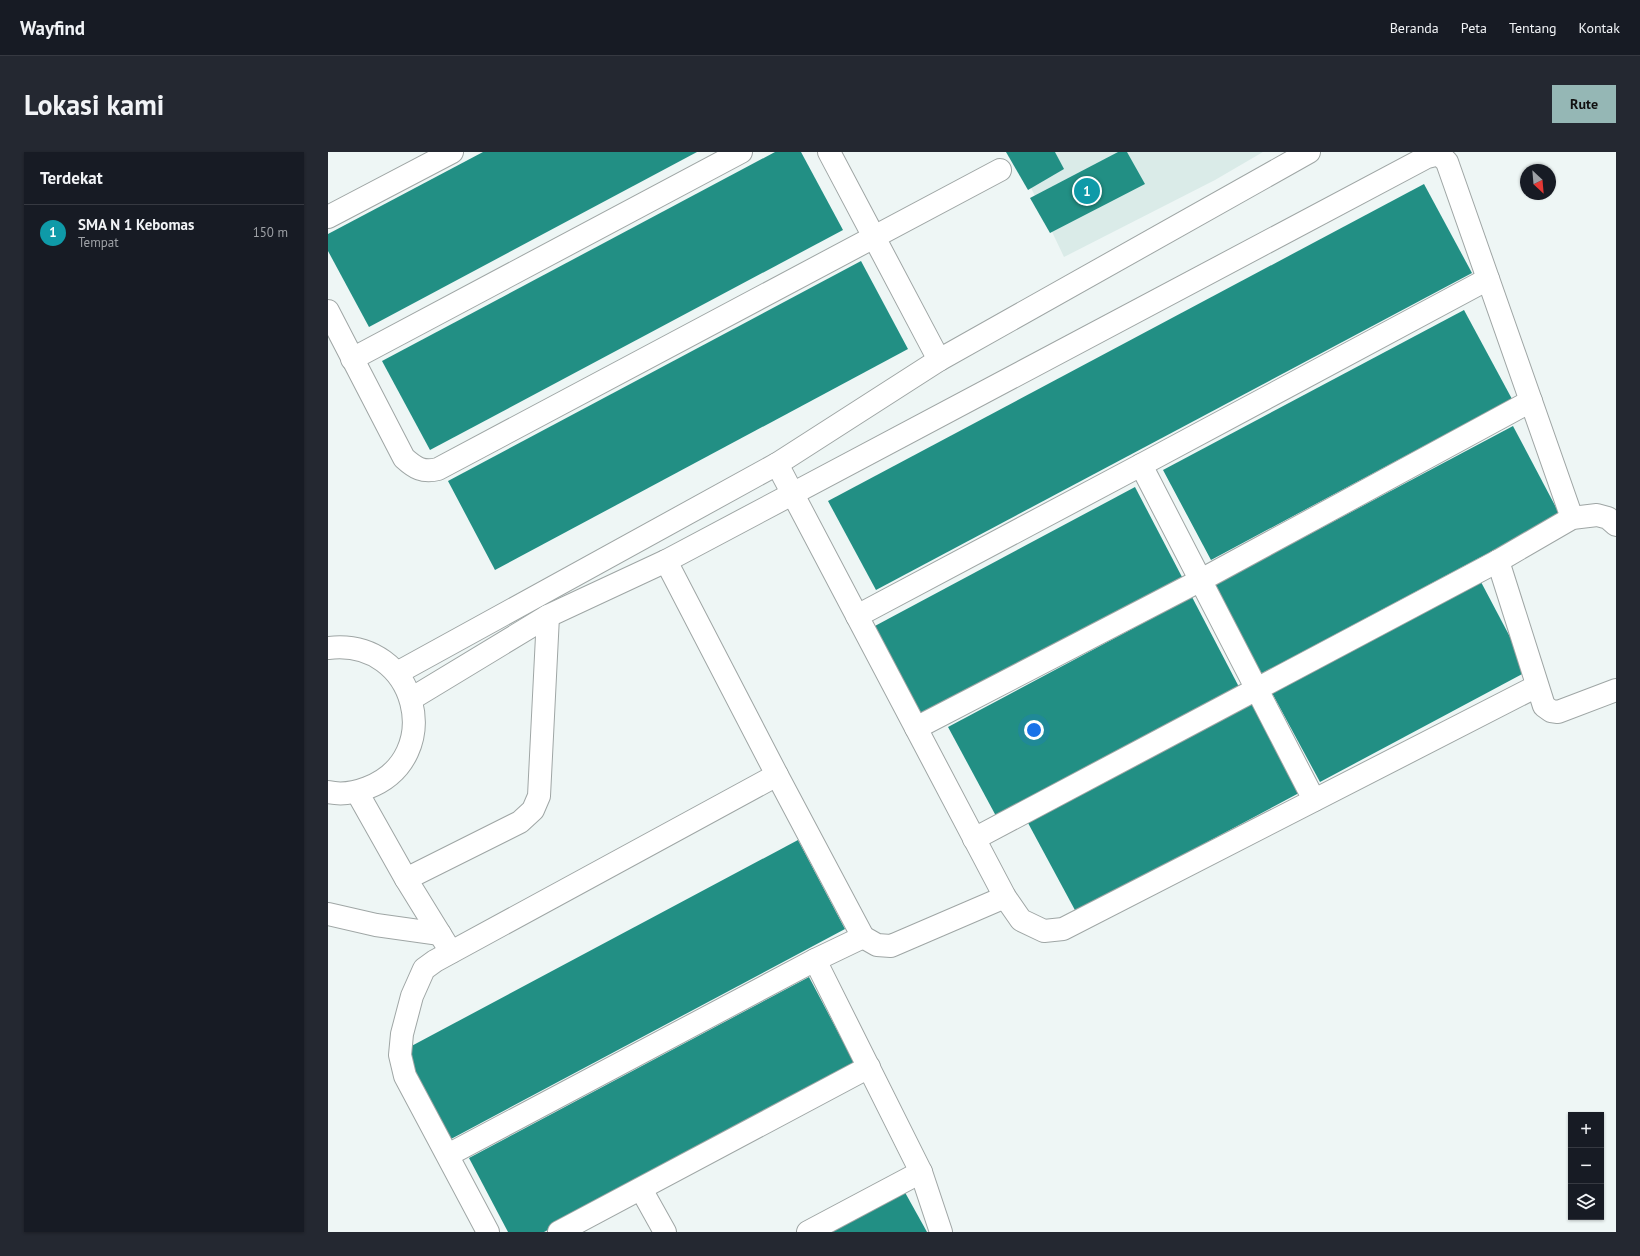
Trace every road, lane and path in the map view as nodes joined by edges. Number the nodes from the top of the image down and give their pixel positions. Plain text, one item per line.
1 (452, 152) edge
2 (741, 152) edge
3 (829, 152) edge
4 (1309, 152) edge
5 (1000, 170) dead end
6 (328, 217) edge
7 (873, 236) junction
8 (1488, 279) junction
9 (328, 311) edge
10 (352, 359) junction
11 (939, 360) junction
12 (1531, 401) junction
13 (777, 464) junction
14 (1141, 466) junction
15 (792, 493) junction
16 (1572, 518) junction
17 (1616, 525) edge
18 (666, 561) junction
19 (1498, 561) junction
20 (1201, 580) junction
21 (548, 616) junction
22 (857, 616) junction
23 (328, 648) edge
24 (397, 673) junction
25 (1537, 686) junction
26 (1258, 688) junction
27 (1616, 690) edge
28 (411, 700) junction
29 (916, 728) junction
30 (777, 775) junction
31 (328, 792) edge
32 (357, 792) junction
33 (1314, 800) junction
34 (974, 838) junction
35 (406, 879) junction
36 (1005, 897) junction
37 (328, 914) edge
38 (863, 937) junction
39 (446, 943) junction
40 (815, 960) junction
41 (869, 1067) junction
42 (448, 1155) junction
43 (921, 1172) junction
44 (640, 1189) junction
45 (488, 1232) edge
46 (559, 1232) edge
47 (665, 1232) edge
48 (808, 1232) edge
49 (941, 1232) edge

1 - 6 street
2 - 10 street
3 - 7 street
4 - 11 street
5 - 7 street
7 - 10 street
7 - 11 street
8 - 12 street
8 - 14 street
8 - 15 street
9 - 10 street
11 - 13 street
12 - 16 street
12 - 20 street
13 - 15 street
13 - 24 street
14 - 20 street
14 - 22 street
15 - 18 street
15 - 22 street
16 - 17 street
16 - 19 street
18 - 21 street
18 - 30 street
19 - 25 street
19 - 26 street
20 - 26 street
20 - 29 street
21 - 28 street
21 - 35 street
22 - 29 street
23 - 24 street
24 - 28 street
25 - 27 street
25 - 33 street
26 - 33 street
26 - 34 street
28 - 32 street
29 - 34 street
30 - 38 street
30 - 39 street
31 - 32 street
32 - 35 street
33 - 36 street
34 - 36 street
35 - 39 street
36 - 38 street
37 - 39 street
38 - 40 street
39 - 42 street
40 - 41 street
40 - 42 street
41 - 43 street
41 - 44 street
42 - 45 street
43 - 48 street
43 - 49 street
44 - 46 street
44 - 47 street

